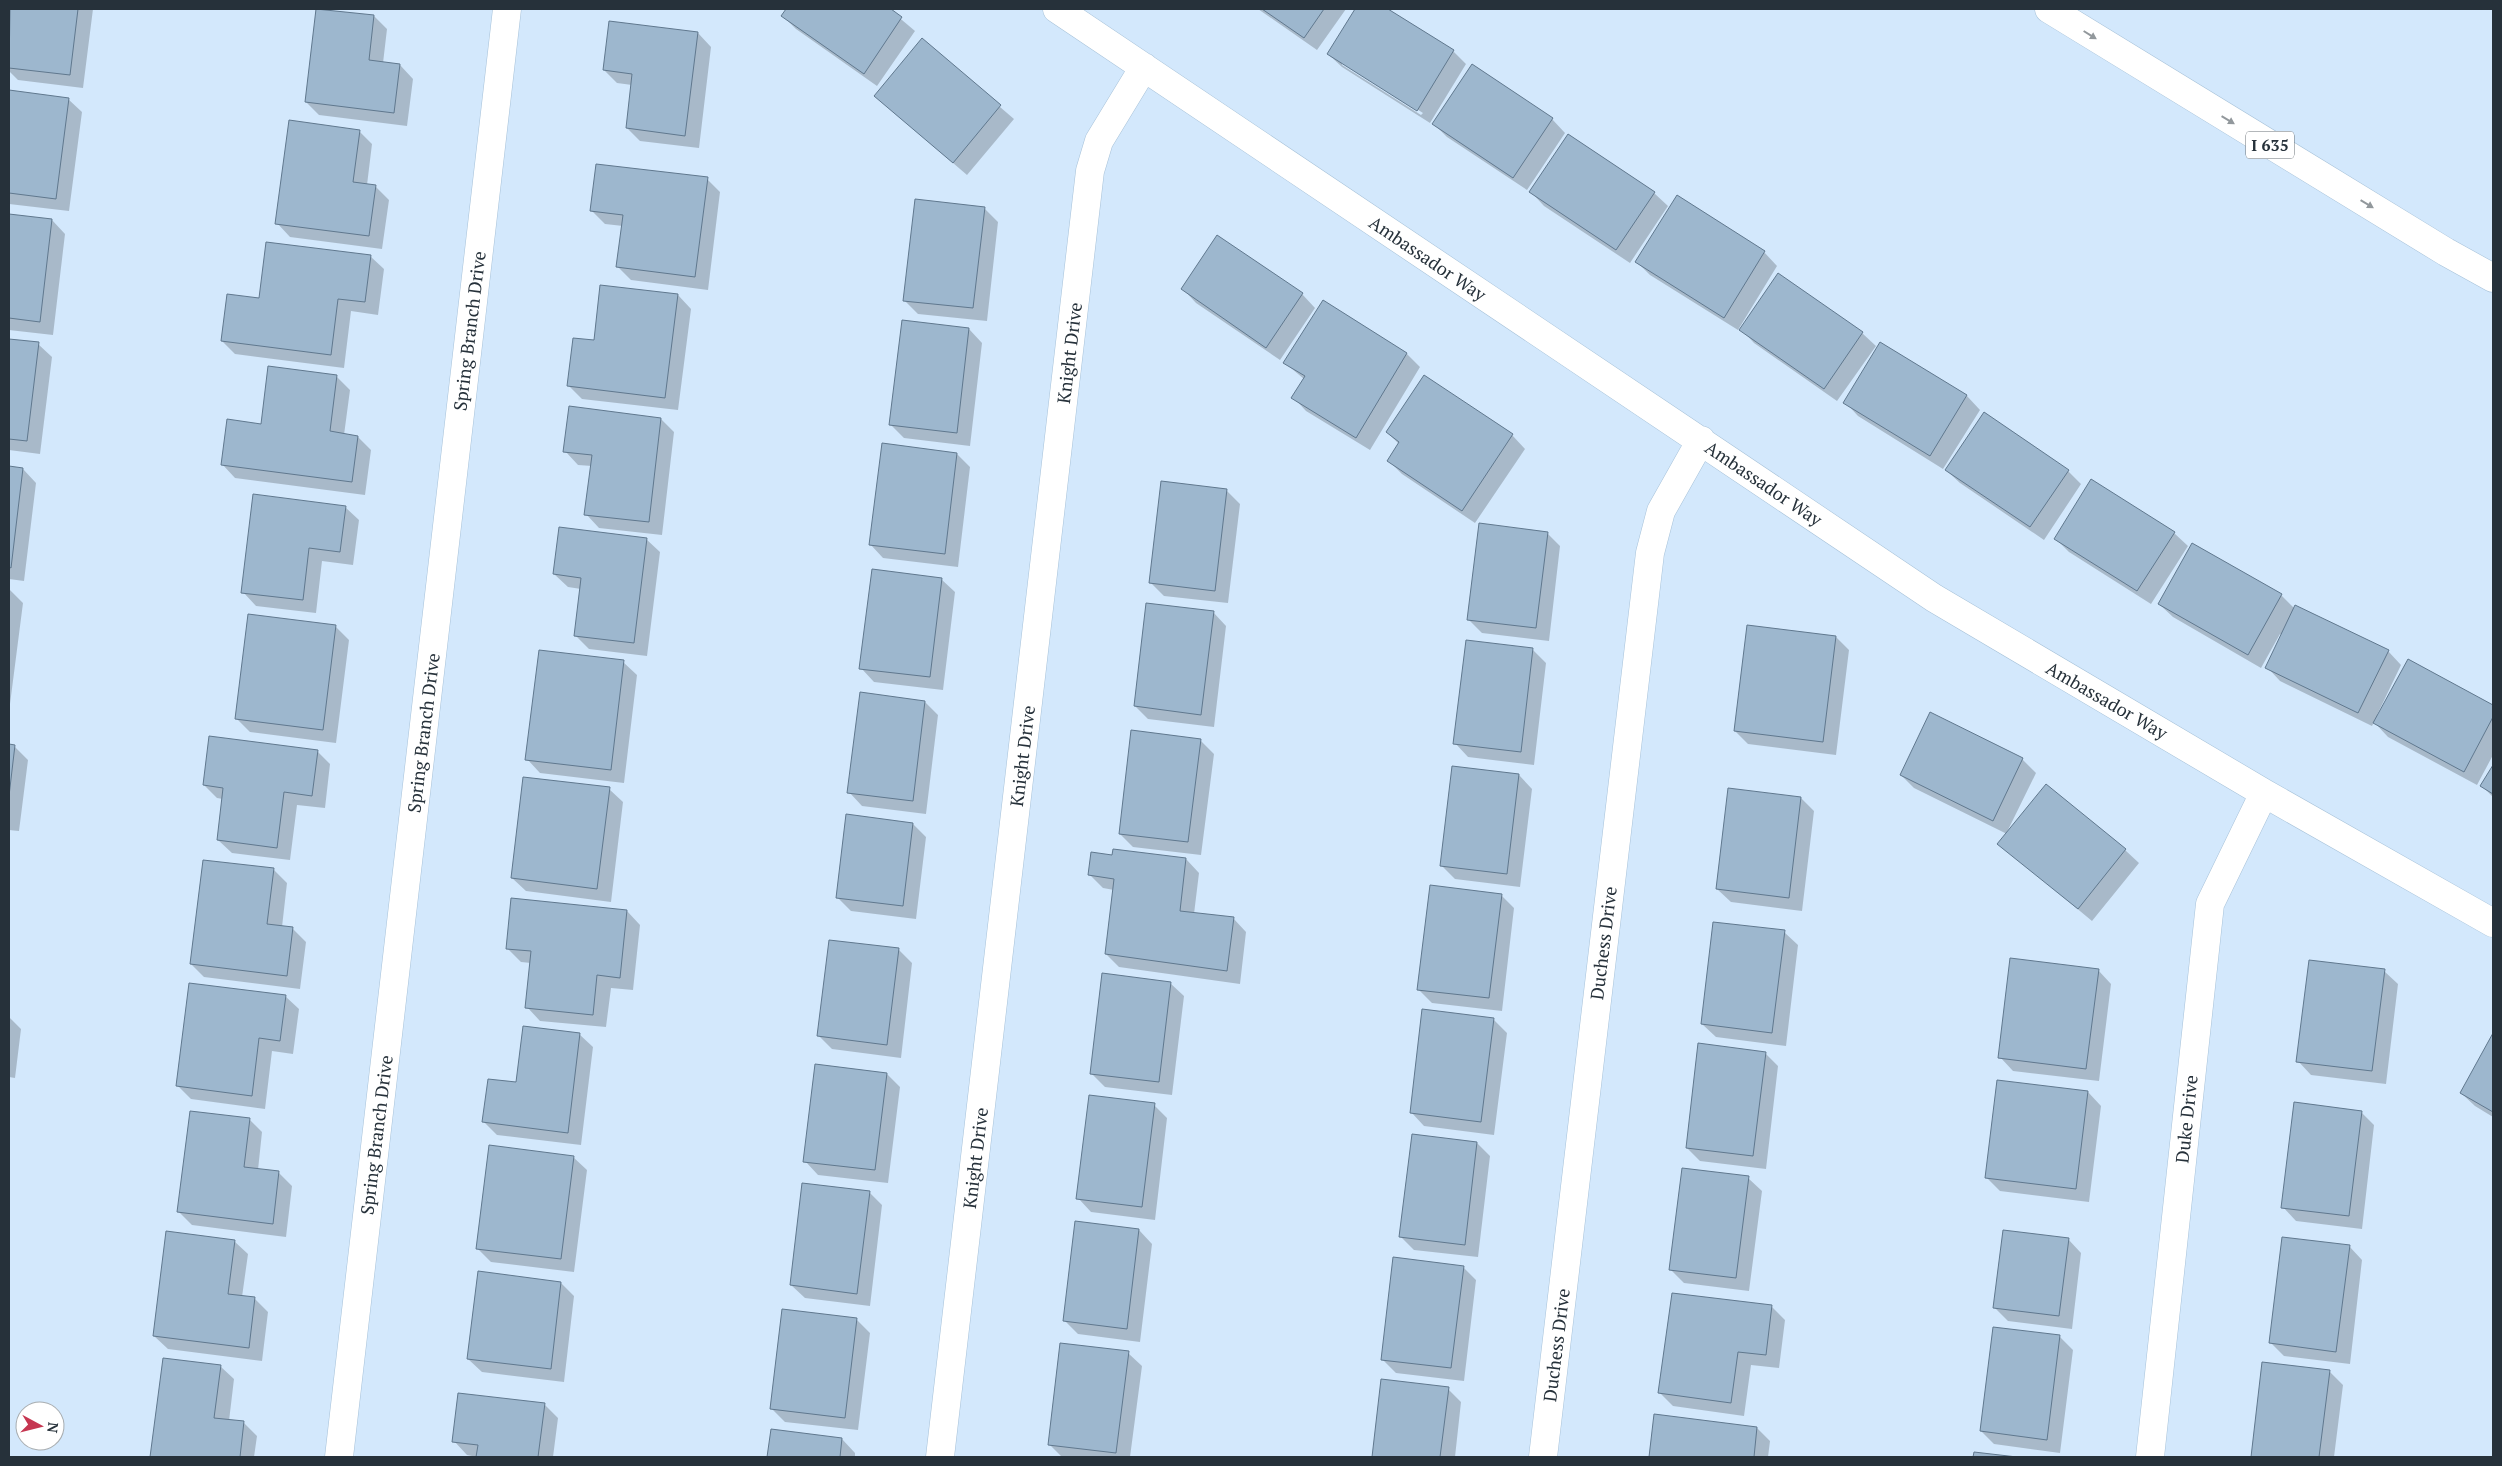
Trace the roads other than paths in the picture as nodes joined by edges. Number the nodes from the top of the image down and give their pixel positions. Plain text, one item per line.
1 (507, 9) edge
2 (1057, 9) edge
3 (2049, 9) edge
4 (1144, 67) junction
5 (2493, 278) edge
6 (1700, 440) junction
7 (2264, 792) junction
8 (2493, 923) edge
9 (339, 1457) edge
10 (940, 1457) edge
11 (1543, 1457) edge
12 (2150, 1457) edge

1 - 9 main road, Spring Branch Drive
2 - 4 main road, Ambassador Way
3 -> 5 main road, I 635
4 - 6 main road, Ambassador Way
4 - 10 main road, Knight Drive
6 - 7 main road, Ambassador Way
6 - 11 main road, Duchess Drive
7 - 8 main road, Ambassador Way
7 - 12 main road, Duke Drive

